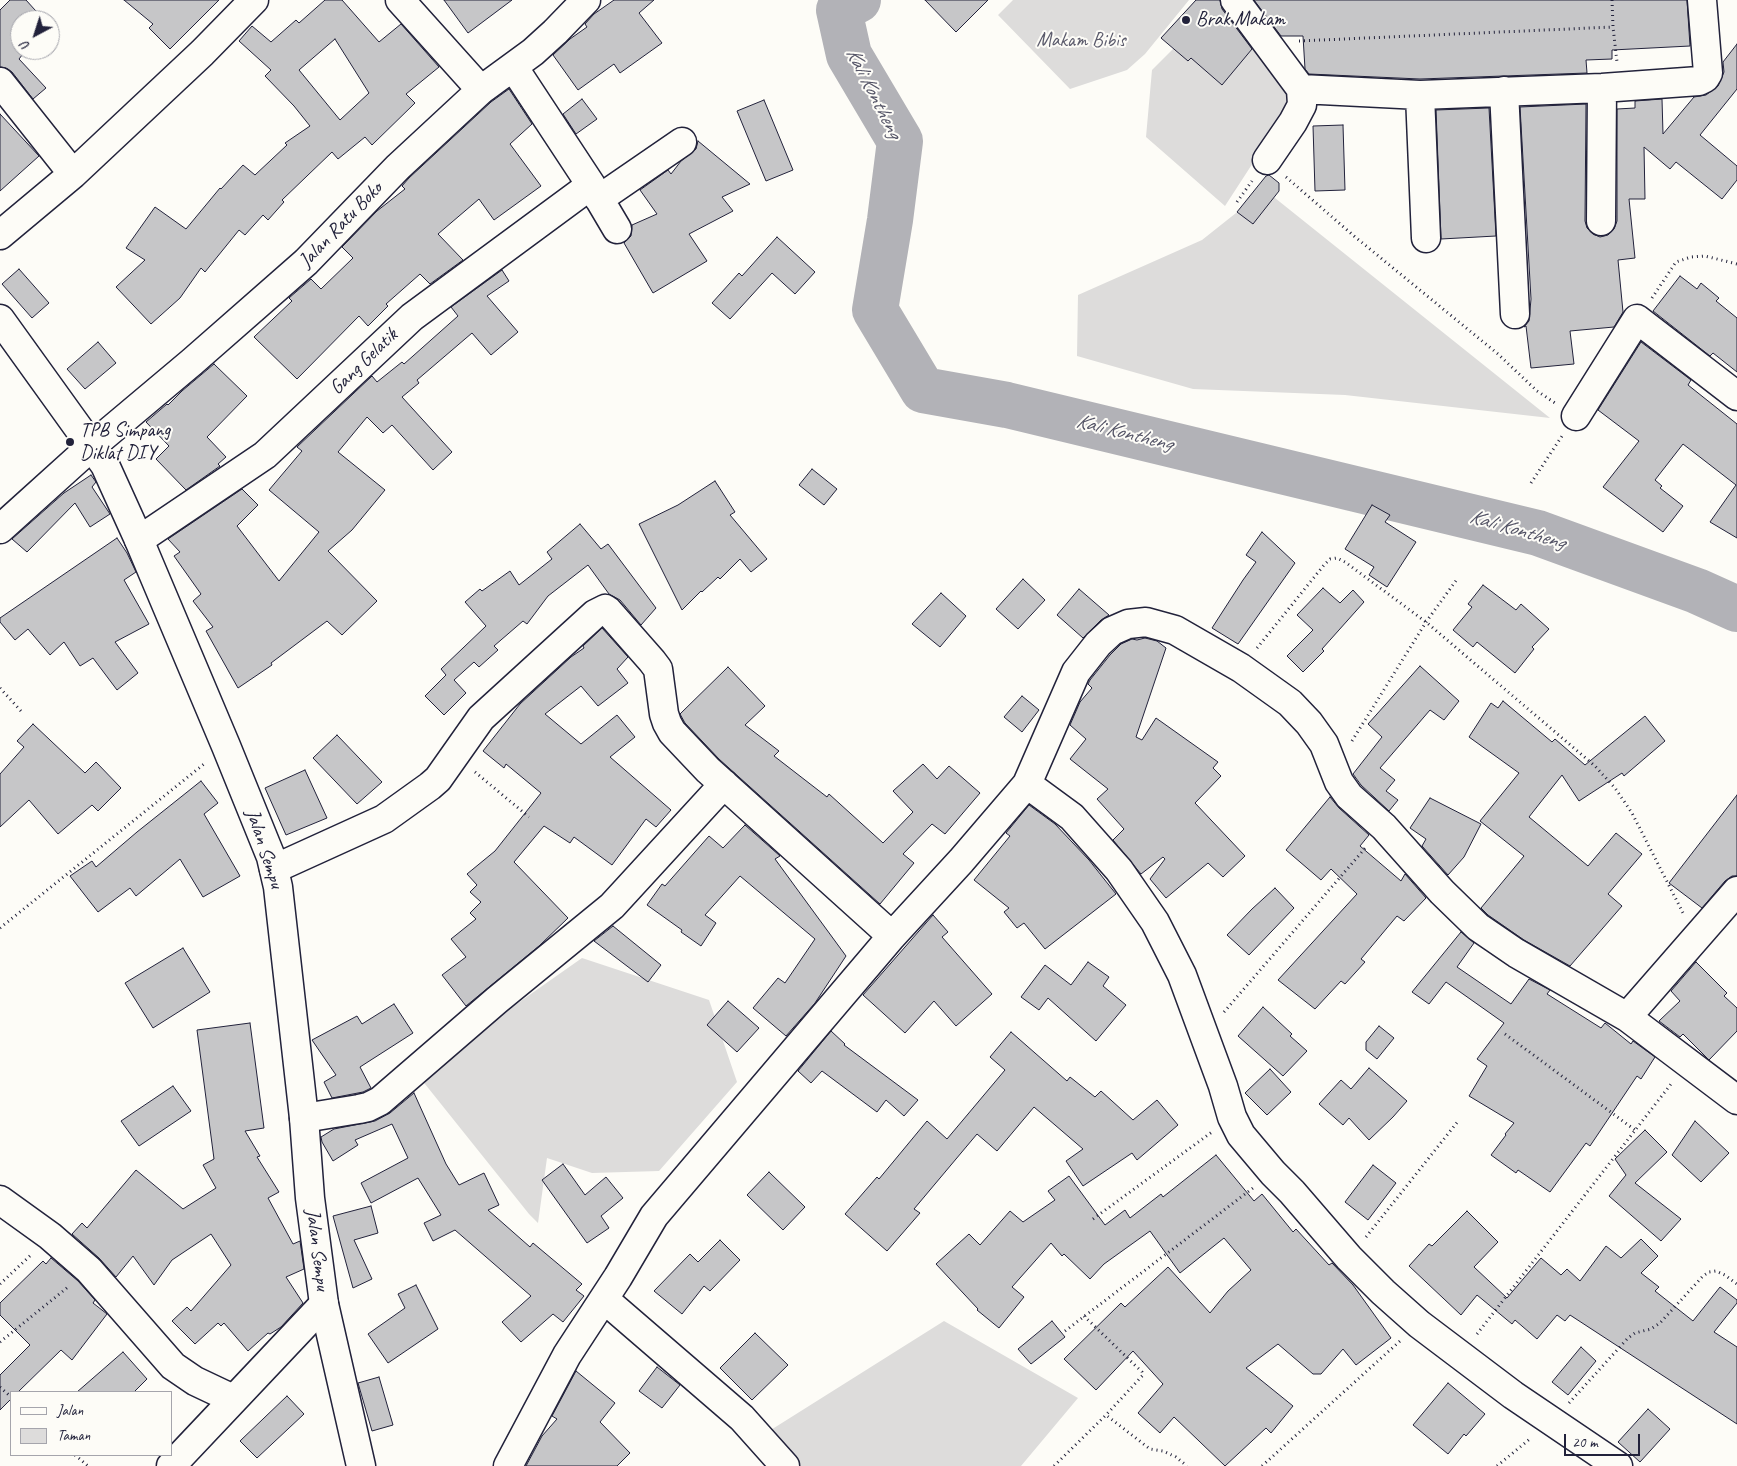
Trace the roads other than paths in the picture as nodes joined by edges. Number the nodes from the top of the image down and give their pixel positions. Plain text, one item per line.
1 (254, 0) edge
2 (400, 0) edge
3 (586, 0) edge
4 (1235, 0) edge
5 (1702, 0) edge
6 (514, 68) junction
7 (0, 82) edge
8 (1611, 87) junction
9 (1301, 89) junction
10 (481, 90) junction
11 (1504, 91) junction
12 (1420, 95) junction
13 (682, 142) dead end
14 (1267, 160) road end
15 (73, 174) junction
16 (595, 192) junction
17 (1601, 221) dead end
18 (617, 229) dead end
19 (0, 235) edge
20 (1426, 238) dead end
21 (1515, 314) dead end
22 (0, 319) edge
23 (1737, 396) edge
24 (1576, 416) road end
25 (92, 446) junction
26 (0, 529) edge
27 (139, 540) junction
28 (724, 784) junction
29 (1026, 784) junction
30 (274, 869) junction
31 (1737, 891) edge
32 (892, 936) junction
33 (1627, 1017) junction
34 (1737, 1100) edge
35 (304, 1118) junction
36 (0, 1200) edge
37 (604, 1299) junction
38 (324, 1304) junction
39 (233, 1399) junction
40 (170, 1466) edge
41 (362, 1466) edge
42 (508, 1466) edge
43 (785, 1466) edge
44 (1618, 1466) edge

1 - 15 street
2 - 10 street
3 - 6 street, Jalan Ratu Boko
4 - 9 street
5 - 8 street
6 - 10 street, Jalan Ratu Boko
6 - 16 street
7 - 15 street
8 - 11 street
8 - 17 street
9 - 12 street
9 - 14 street
10 - 25 street, Jalan Ratu Boko
11 - 12 street
11 - 21 street
12 - 20 street
13 - 16 street, Gang Gelatik
15 - 19 street
16 - 18 street
16 - 27 street, Gang Gelatik
22 - 25 street, Jalan Sempu
23 - 24 street
25 - 26 street, Jalan Ratu Boko
25 - 27 street, Jalan Sempu
27 - 30 street, Jalan Sempu
28 - 30 street
28 - 32 street
28 - 35 street
29 - 32 street
29 - 33 street
29 - 44 street
30 - 35 street, Jalan Sempu
31 - 33 street
32 - 37 street
33 - 34 street
35 - 38 street, Jalan Sempu
36 - 39 street
37 - 42 street
37 - 43 street
38 - 39 street
38 - 41 street, Jalan Sempu
39 - 40 street

